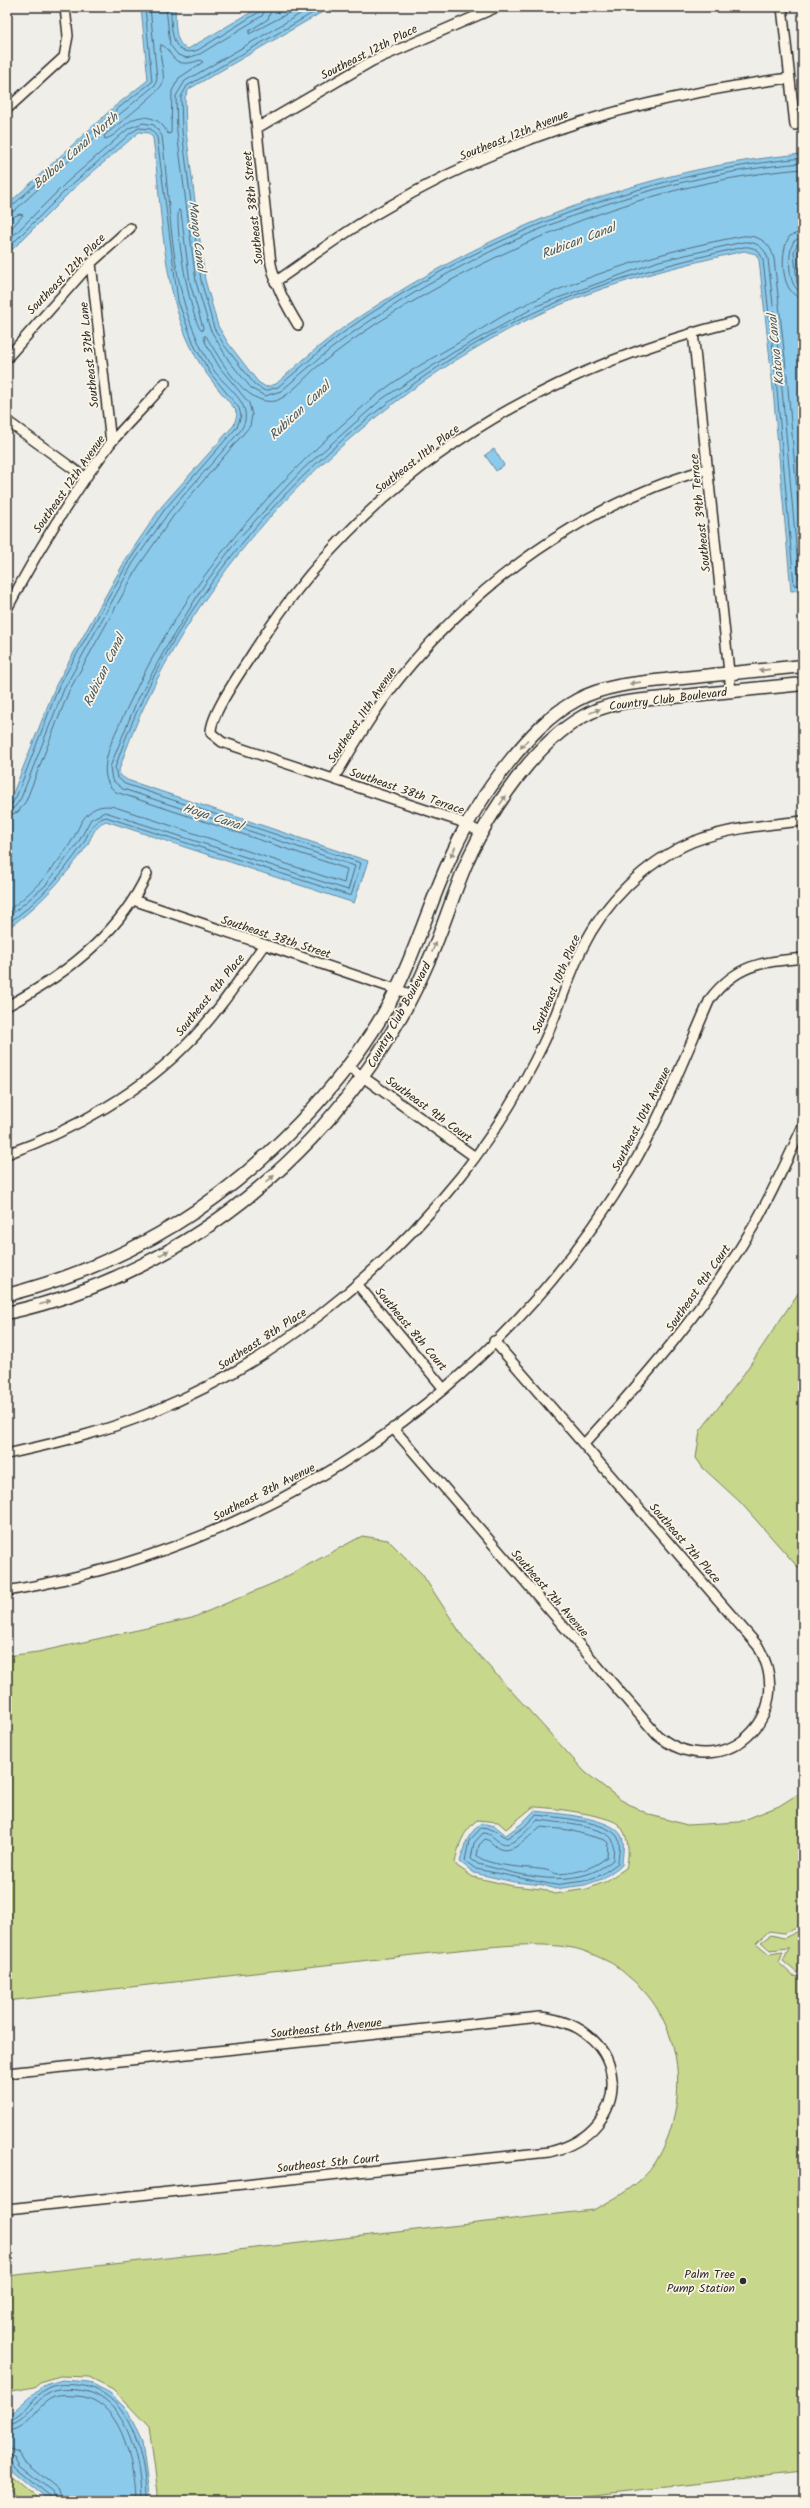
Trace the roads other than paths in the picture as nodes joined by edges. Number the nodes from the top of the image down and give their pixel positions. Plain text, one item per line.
1 (65, 7) edge
2 (497, 7) edge
3 (782, 7) edge
4 (789, 78) junction
5 (252, 83) dead end
6 (7, 109) edge
7 (795, 125) dead end
8 (257, 128) junction
9 (130, 228) dead end
10 (91, 263) junction
11 (275, 282) junction
12 (734, 322) dead end
13 (298, 325) dead end
14 (693, 332) junction
15 (7, 358) edge
16 (165, 383) dead end
17 (7, 421) edge
18 (111, 443) junction
19 (707, 470) junction
20 (86, 478) junction
21 (7, 609) edge
22 (803, 666) edge
23 (729, 673) junction
24 (803, 684) edge
25 (731, 691) junction
26 (211, 734) joint
27 (334, 778) junction
28 (803, 821) edge
29 (466, 825) junction
30 (482, 833) junction
31 (147, 874) dead end
32 (133, 900) junction
33 (264, 946) junction
34 (803, 958) edge
35 (397, 989) junction
36 (412, 995) junction
37 (7, 1006) edge
38 (349, 1067) junction
39 (364, 1077) junction
40 (803, 1126) edge
41 (7, 1154) edge
42 (475, 1157) junction
43 (358, 1285) junction
44 (7, 1295) edge
45 (7, 1313) edge
46 (494, 1341) junction
47 (444, 1389) junction
48 (393, 1428) junction
49 (584, 1444) junction
50 (7, 1454) edge
51 (7, 1591) edge
52 (701, 1753) joint
53 (7, 2073) edge
54 (612, 2083) joint
55 (7, 2209) edge

1 - 6 street
2 - 8 street, Southeast 12th Place
3 - 4 street
4 - 7 street
4 - 11 street, Southeast 12th Avenue
5 - 8 street, Southeast 38th Street
8 - 11 street, Southeast 38th Street
9 - 10 street, Southeast 12th Place
10 - 15 street, Southeast 12th Place
10 - 18 street, Southeast 37th Lane
11 - 13 street, Southeast 38th Street
12 - 14 street, Southeast 11th Place
14 - 19 street, Southeast 39th Terrace
14 - 26 street, Southeast 11th Place
16 - 18 street, Southeast 12th Avenue
17 - 20 street
18 - 20 street, Southeast 12th Avenue
19 - 23 street, Southeast 39th Terrace
19 - 27 street, Southeast 11th Avenue
20 - 21 street, Southeast 12th Avenue
22 -> 23 main road, Country Club Boulevard
23 - 25 street, Southeast 39th Terrace
23 -> 29 main road, Country Club Boulevard
24 - 25 main road, Country Club Boulevard
30 -> 25 main road, Country Club Boulevard
26 - 27 street, Southeast 38th Terrace
27 - 29 street, Southeast 38th Terrace
28 - 42 street, Southeast 10th Place
29 - 30 street, Southeast 38th Terrace
29 -> 35 main road, Country Club Boulevard
36 -> 30 main road, Country Club Boulevard
31 - 32 street
32 - 33 street, Southeast 38th Street
32 - 37 street
33 - 35 street, Southeast 38th Street
33 - 41 street, Southeast 9th Place
34 - 46 street, Southeast 10th Avenue
35 - 36 street, Southeast 38th Street
35 - 38 main road, Country Club Boulevard
36 - 39 main road, Country Club Boulevard
38 - 39 street, Southeast 9th Court
38 - 44 main road, Country Club Boulevard
39 - 42 street, Southeast 9th Court
45 -> 39 main road, Country Club Boulevard
40 - 49 street, Southeast 9th Court
42 - 43 street, Southeast 8th Place
43 - 47 street, Southeast 8th Court
43 - 50 street, Southeast 8th Place
46 - 47 street, Southeast 8th Avenue
46 - 49 street, Southeast 7th Place
47 - 48 street, Southeast 8th Avenue
48 - 51 street, Southeast 8th Avenue
48 - 52 street, Southeast 7th Avenue
49 - 52 street, Southeast 7th Place
53 - 54 street, Southeast 6th Avenue
54 - 55 street, Southeast 5th Court

